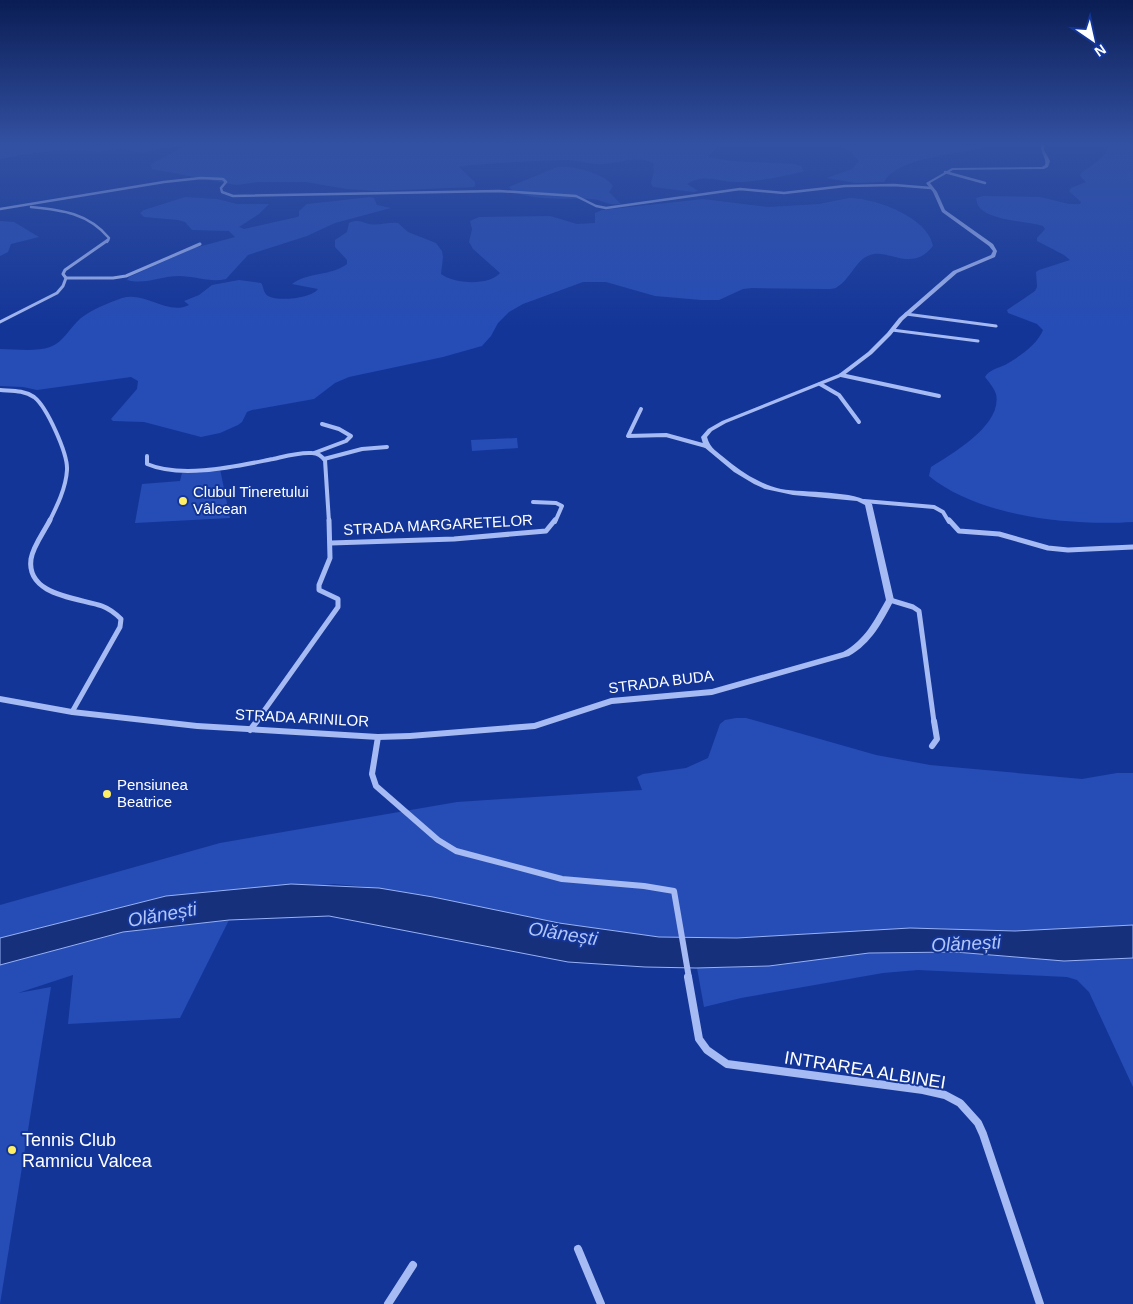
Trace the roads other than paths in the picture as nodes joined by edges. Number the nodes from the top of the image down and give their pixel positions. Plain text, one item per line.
1 (20, 206) joint
2 (601, 206) edge
3 (621, 206) edge
4 (941, 206) edge
5 (0, 209) edge
6 (200, 244) dead end
7 (66, 278) junction
8 (906, 314) junction
9 (0, 322) edge
10 (996, 326) dead end
11 (892, 330) junction
12 (978, 342) dead end
13 (841, 375) junction
14 (820, 384) junction
15 (0, 390) edge
16 (939, 396) dead end
17 (641, 409) dead end
18 (858, 422) dead end
19 (322, 424) dead end
20 (706, 446) junction
21 (387, 447) dead end
22 (314, 453) junction
23 (147, 456) dead end
24 (324, 459) junction
25 (864, 501) junction
26 (533, 502) dead end
27 (331, 543) junction
28 (1133, 547) edge
29 (890, 600) junction
30 (0, 699) edge
31 (72, 712) junction
32 (250, 730) junction
33 (378, 737) junction
34 (932, 746) dead end
35 (674, 891) joint
36 (578, 1249) dead end
37 (412, 1265) dead end
38 (388, 1304) edge
39 (601, 1304) edge
40 (1040, 1304) edge

1 - 5 street
1 - 7 street
2 - 3 street
4 - 8 street
6 - 7 street
7 - 9 street
8 - 10 street
8 - 11 street
11 - 12 street
11 - 13 street
13 - 14 street
13 - 16 street
14 - 18 street
14 - 20 street
15 - 31 street
17 - 20 street
19 - 22 street
20 - 25 street
21 - 24 street
22 - 23 street
22 - 24 street
24 - 27 street
25 - 28 street
25 - 29 street
26 - 27 street, STRADA MARGARETELOR
27 - 32 street
29 - 33 street, STRADA BUDA
29 - 34 street
30 - 31 street, STRADA ARINILOR
31 - 32 street, STRADA ARINILOR
32 - 33 street, STRADA ARINILOR
33 - 35 street, STRADA ARINILOR
35 - 40 street, INTRAREA ALBINEI
36 - 39 street
37 - 38 street

